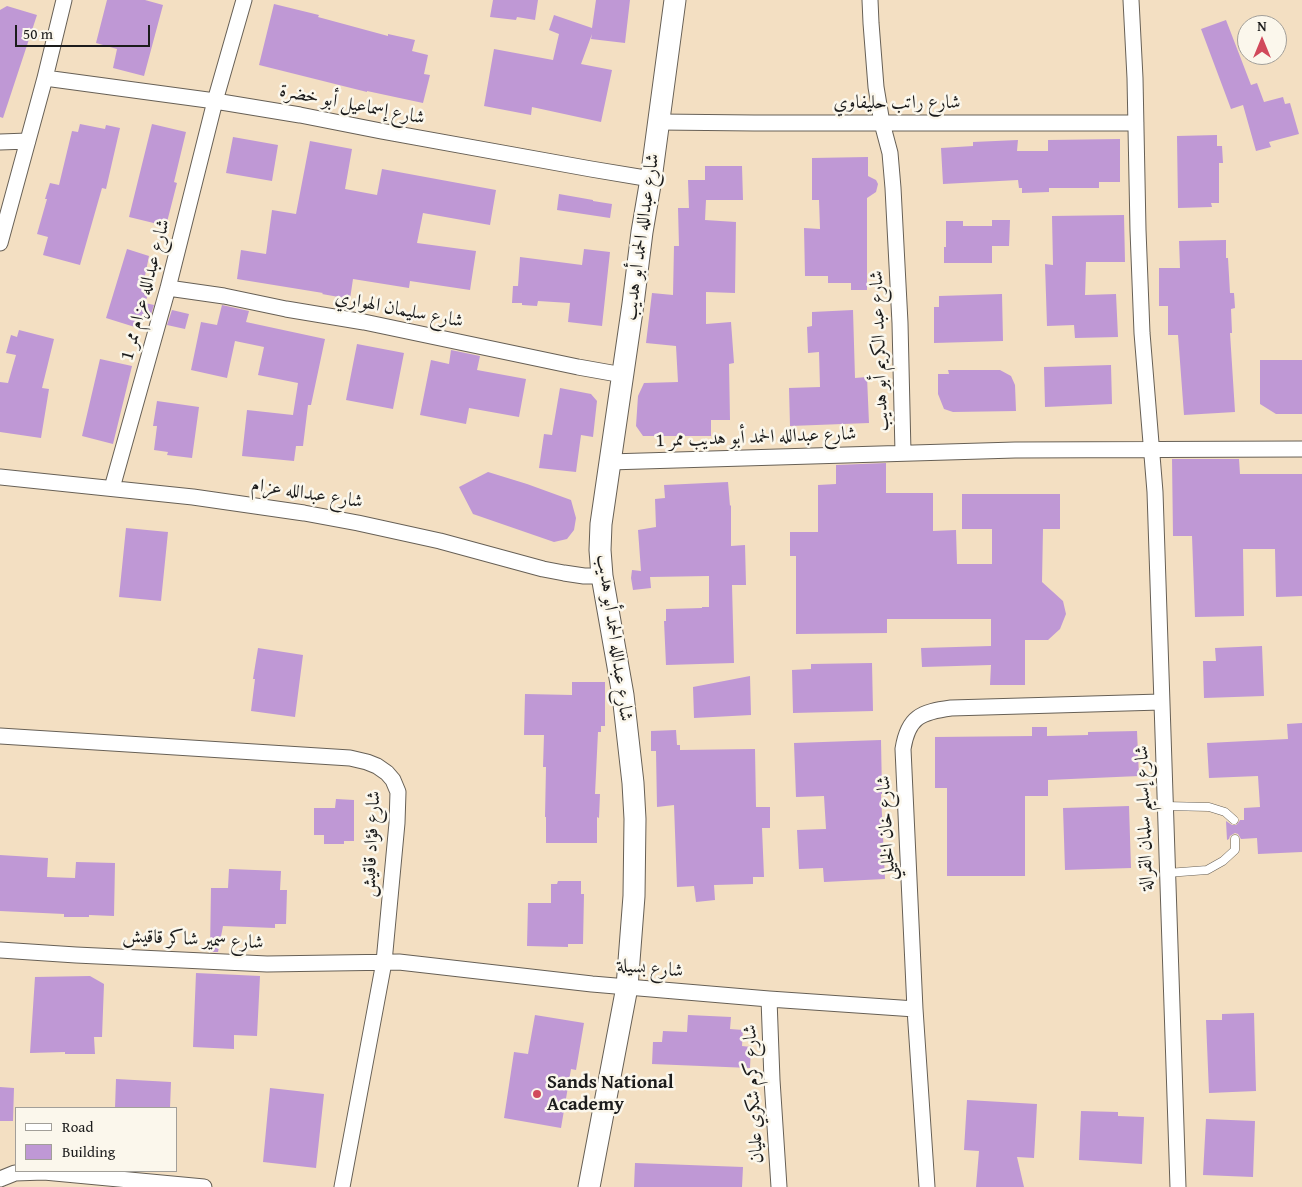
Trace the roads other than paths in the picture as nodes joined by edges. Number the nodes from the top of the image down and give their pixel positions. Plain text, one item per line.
1 (64, 0) edge
2 (244, 0) edge
3 (675, 0) edge
4 (870, 0) edge
5 (1130, 0) edge
6 (45, 78) junction
7 (215, 101) junction
8 (659, 122) junction
9 (882, 123) junction
10 (1136, 123) junction
11 (28, 141) junction
12 (0, 142) edge
13 (651, 179) junction
14 (0, 242) edge
15 (168, 288) junction
16 (623, 375) junction
17 (1152, 449) junction
18 (1302, 449) edge
19 (903, 453) junction
20 (609, 462) junction
21 (0, 477) edge
22 (112, 488) junction
23 (602, 576) junction
24 (1161, 702) junction
25 (0, 736) edge
26 (1166, 806) junction
27 (1234, 820) dead end
28 (1235, 839) dead end
29 (1167, 873) junction
30 (0, 950) edge
31 (384, 962) junction
32 (627, 987) junction
33 (769, 999) junction
34 (914, 1009) junction
35 (0, 1179) edge
36 (204, 1187) edge
37 (342, 1187) edge
38 (588, 1187) edge
39 (779, 1187) edge
40 (927, 1187) edge
41 (1178, 1187) edge

1 - 6 street
2 - 7 street, شارع عبدالله عزام ممر 1
3 - 8 street, شارع عبدالله الحمد أبو هديب
4 - 9 street, شارع عبد الكريم أبو هديب
5 - 10 street
6 - 7 street, شارع إسماعيل أبو خضرة
6 - 11 street
7 - 13 street, شارع إسماعيل أبو خضرة
7 - 15 street, شارع عبدالله عزام ممر 1
8 - 9 street, شارع راتب حليفاوي
8 - 13 street, شارع عبدالله الحمد أبو هديب
9 - 10 street, شارع راتب حليفاوي
9 - 19 street, شارع عبد الكريم أبو هديب
10 - 17 street
11 - 12 street
11 - 14 street
13 - 16 street, شارع عبدالله الحمد أبو هديب
15 - 16 street, شارع سليمان الهواري
15 - 22 street, شارع عبدالله عزام ممر 1
16 - 20 street, شارع عبدالله الحمد أبو هديب
17 - 18 street, شارع عبد الكريم أبو هديب
17 - 19 street, شارع عبد الكريم أبو هديب
17 - 24 street, شارع إسليم سلمان القرالة
19 - 20 street, شارع عبدالله الحمد أبو هديب ممر 1
20 - 23 street, شارع عبدالله الحمد أبو هديب
21 - 22 street, شارع عبدالله عزام
22 - 23 street, شارع عبدالله عزام
23 - 32 street, شارع عبدالله الحمد أبو هديب
24 - 26 street, شارع إسليم سلمان القرالة
24 - 34 street, شارع خان الخليلي
25 - 31 street, شارع فؤاد قاقيش
26 - 27 lane
26 - 29 street, شارع إسليم سلمان القرالة
28 - 29 lane
29 - 41 street, شارع إسليم سلمان القرالة
30 - 31 street, شارع سمير شاكر قاقيش
31 - 32 street, شارع بسيلة
31 - 37 street, شارع فؤاد قاقيش
32 - 33 street, شارع بسيلة
32 - 38 street, شارع عبدالله الحمد أبو هديب
33 - 34 street, شارع بسيلة
33 - 39 street, شارع كرم شكري عليان
34 - 40 street, شارع خان الخليلي
35 - 36 street

